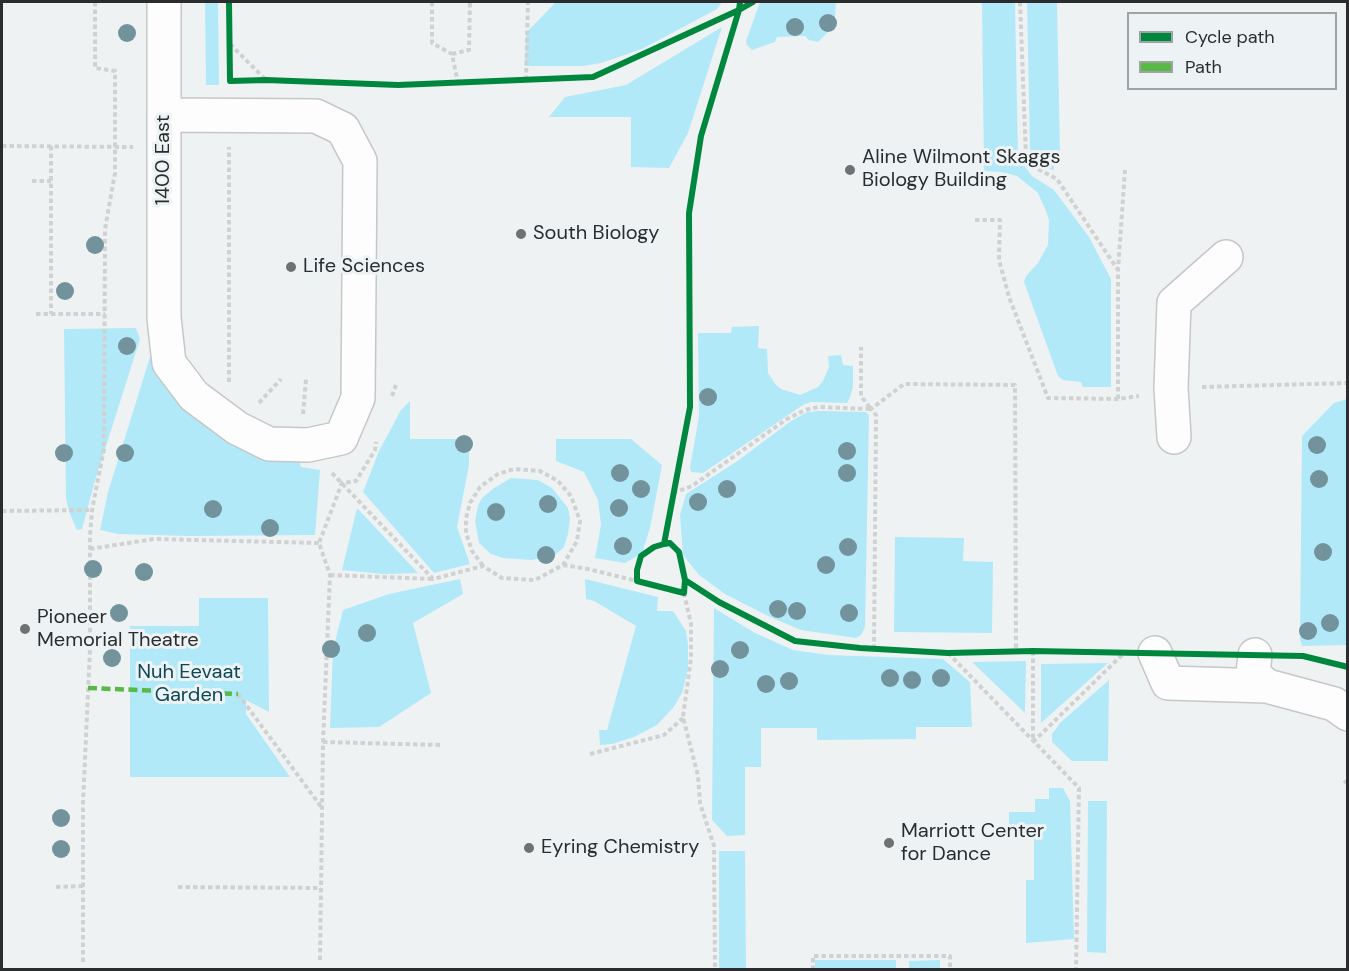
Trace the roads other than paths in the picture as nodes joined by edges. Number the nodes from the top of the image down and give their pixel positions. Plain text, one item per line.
1 (164, 2) edge
2 (164, 115) junction
3 (1226, 258) dead end
4 (1174, 437) dead end
5 (1132, 653) road end
6 (1255, 655) dead end
7 (1267, 686) junction
8 (1347, 714) edge

1 - 2 lane, 1400 East
2 - 2 lane, 1400 East
3 - 4 lane
5 - 7 lane
6 - 7 lane
7 - 8 lane

